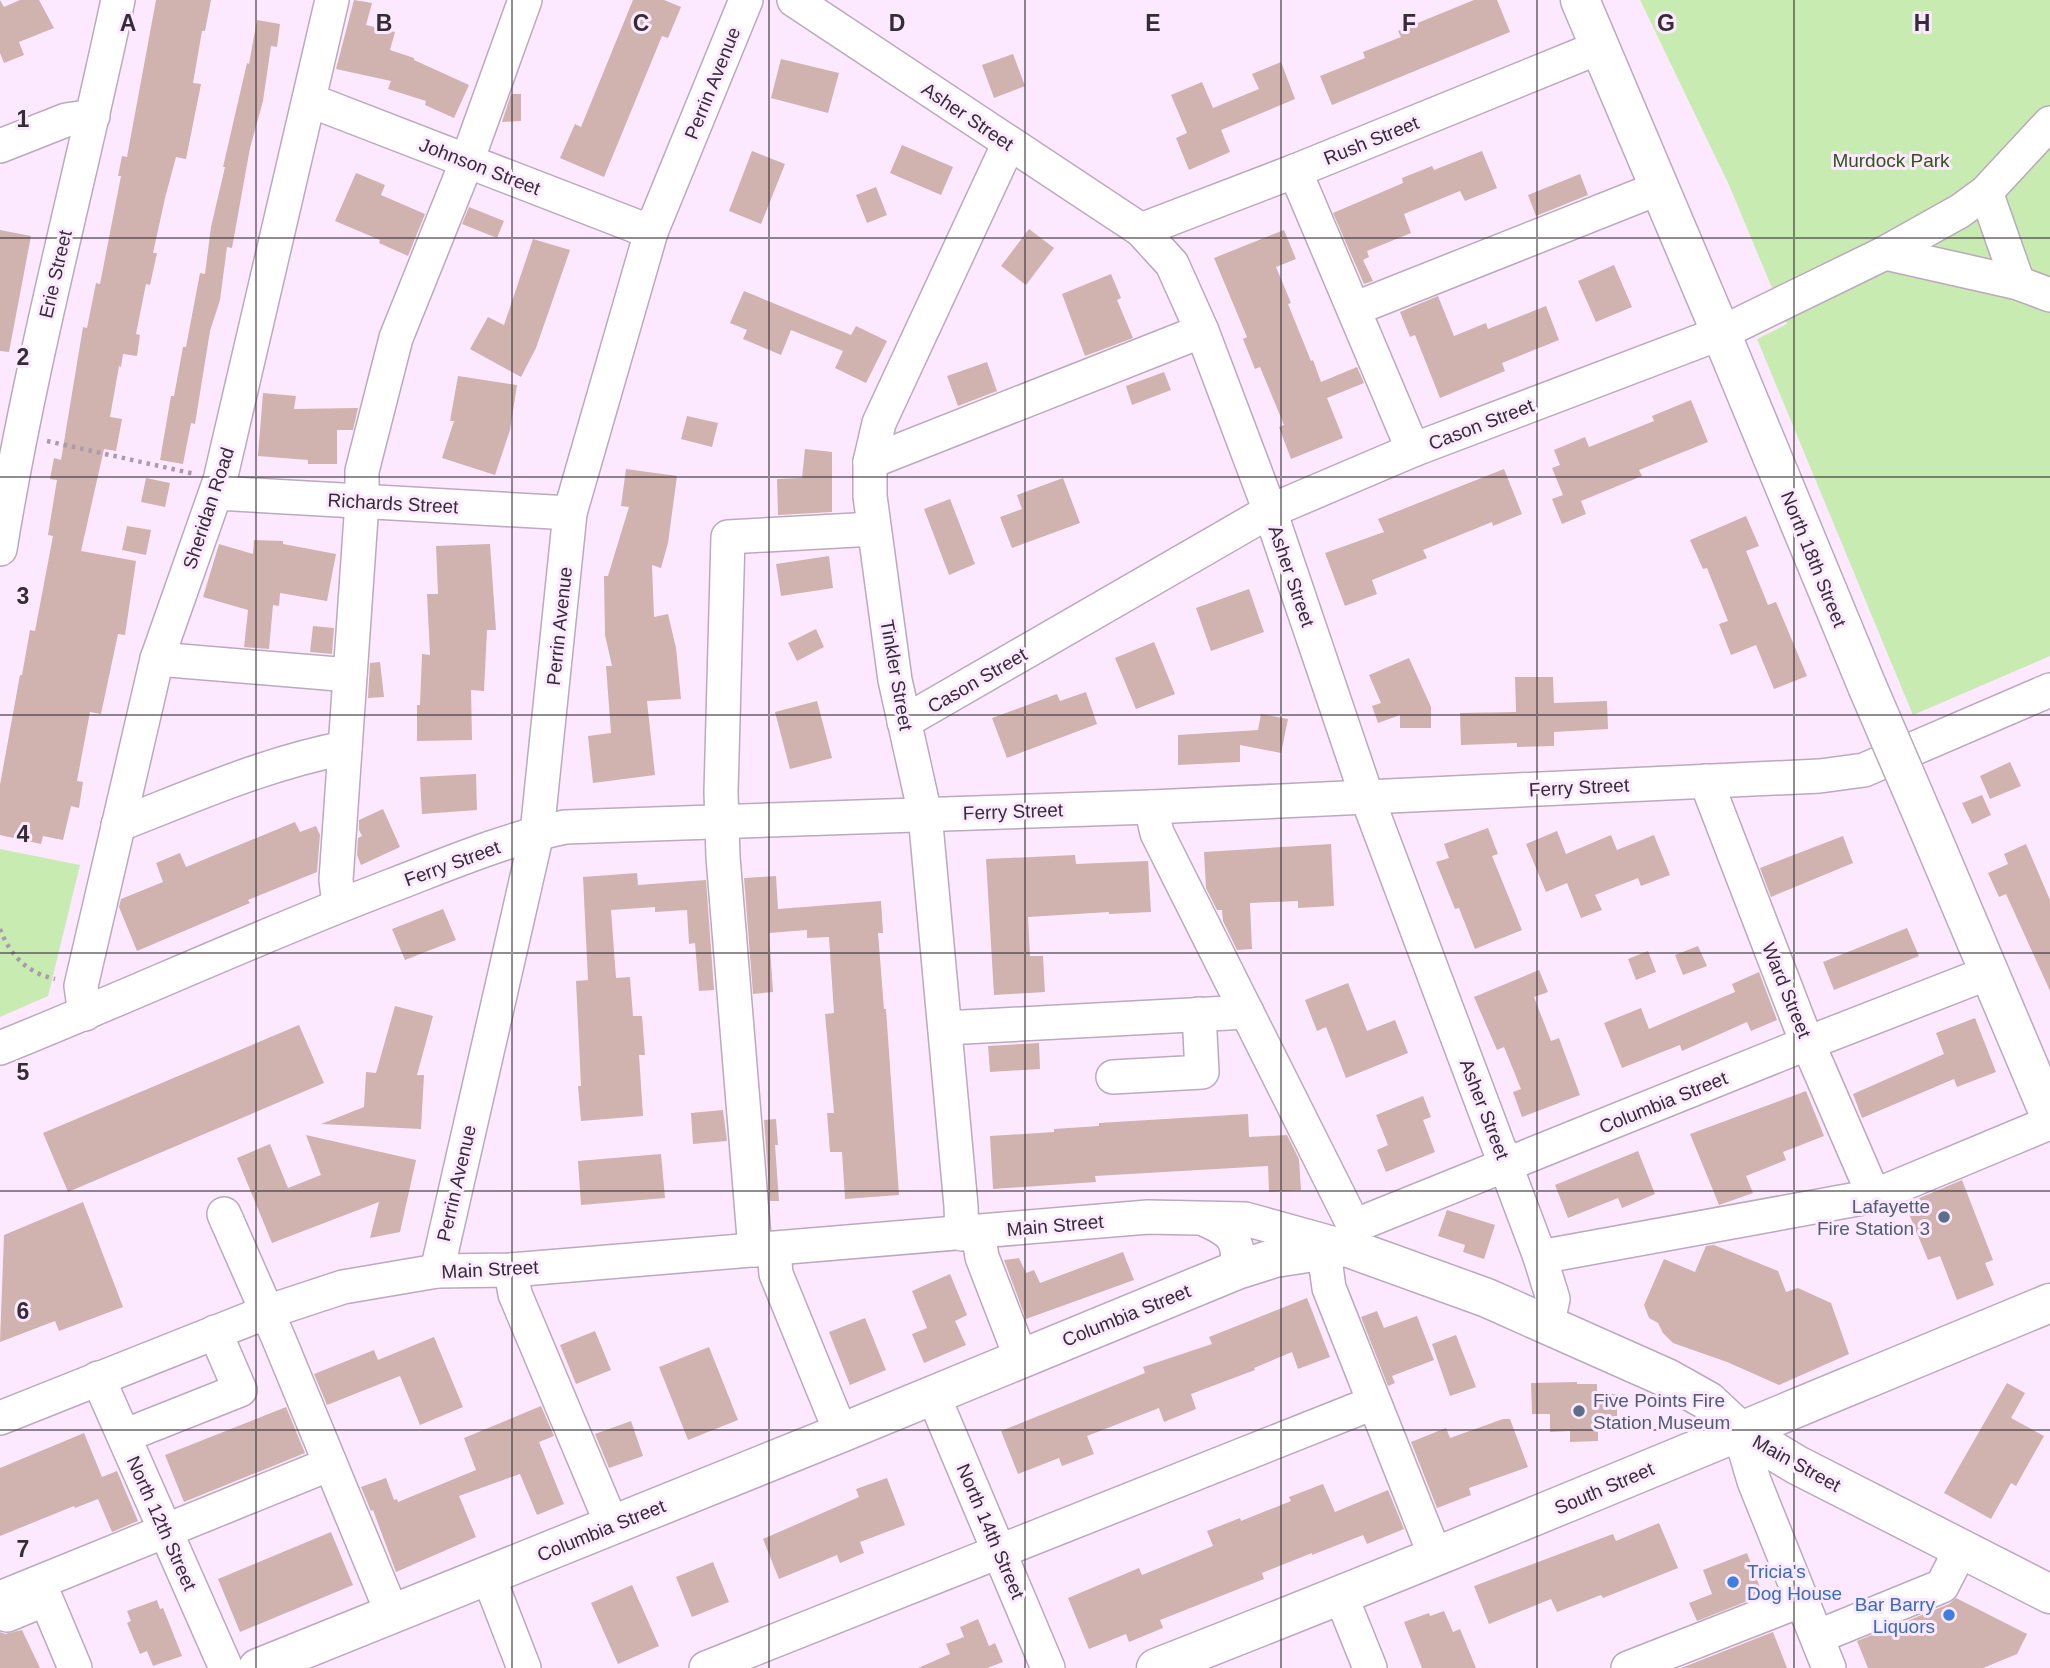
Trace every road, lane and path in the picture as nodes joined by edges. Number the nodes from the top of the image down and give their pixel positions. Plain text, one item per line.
1 (118, 0) edge
2 (332, 0) edge
3 (525, 0) edge
4 (746, 0) edge
5 (794, 0) edge
6 (1580, 0) edge
7 (1600, 47) junction
8 (309, 100) junction
9 (93, 116) junction
10 (2050, 123) edge
11 (1009, 143) junction
12 (0, 146) edge
13 (467, 161) junction
14 (1295, 171) junction
15 (1660, 188) junction
16 (1986, 192) junction
17 (1141, 230) junction
18 (651, 232) junction
19 (1885, 253) junction
20 (2018, 283) junction
21 (2050, 295) edge
22 (1354, 309) junction
23 (1202, 331) junction
24 (1721, 333) junction
25 (43, 440) dead end
26 (1413, 450) junction
27 (870, 462) junction
28 (218, 486) junction
29 (362, 502) junction
30 (1270, 511) junction
31 (570, 513) junction
32 (874, 529) junction
33 (1, 540) edge
34 (157, 659) junction
35 (350, 675) junction
36 (2050, 690) edge
37 (904, 722) junction
38 (345, 748) junction
39 (1706, 781) junction
40 (1367, 797) junction
41 (1151, 807) junction
42 (925, 814) junction
43 (722, 822) junction
44 (118, 825) junction
45 (537, 833) junction
46 (339, 905) junction
47 (0, 929) edge
48 (1988, 973) junction
49 (55, 979) dead end
50 (1247, 1012) junction
51 (85, 1014) junction
52 (1199, 1014) junction
53 (945, 1028) junction
54 (1808, 1043) junction
55 (0, 1048) edge
56 (1113, 1077) dead end
57 (2046, 1121) edge
58 (1506, 1166) junction
59 (1874, 1196) junction
60 (224, 1214) dead end
61 (1206, 1220) junction
62 (970, 1233) junction
63 (1341, 1242) junction
64 (764, 1250) junction
65 (1540, 1256) junction
66 (511, 1269) junction
67 (1237, 1270) junction
68 (437, 1271) junction
69 (2050, 1303) edge
70 (267, 1312) junction
71 (1547, 1326) junction
72 (215, 1332) junction
73 (1021, 1359) junction
74 (98, 1378) junction
75 (933, 1395) junction
76 (1373, 1404) junction
77 (0, 1418) edge
78 (1739, 1430) junction
79 (841, 1433) junction
80 (124, 1437) junction
81 (330, 1464) junction
82 (612, 1525) junction
83 (166, 1529) junction
84 (1961, 1549) junction
85 (999, 1550) junction
86 (1436, 1558) junction
87 (488, 1575) junction
88 (2050, 1594) edge
89 (1340, 1596) junction
90 (0, 1598) edge
91 (1802, 1600) junction
92 (392, 1613) junction
93 (0, 1618) edge
94 (1817, 1637) junction
95 (75, 1668) edge
96 (226, 1668) edge
97 (258, 1668) edge
98 (524, 1668) edge
99 (706, 1668) edge
100 (1048, 1668) edge
101 (1156, 1668) edge
102 (1370, 1668) edge
103 (1628, 1668) edge
104 (1829, 1668) edge

1 - 9 street, Erie Street
2 - 8 street, Sheridan Road
3 - 13 street
4 - 18 street, Perrin Avenue
5 - 11 street, Asher Street
6 - 7 main road, North 18th Street
7 - 14 street, Rush Street
7 - 15 main road, North 18th Street
8 - 13 street, Johnson Street
8 - 28 street, Sheridan Road
9 - 12 street
9 - 33 street, Erie Street
10 - 16 street, Cason Street
11 - 17 street, Asher Street
11 - 27 street, Tinkler Street
13 - 18 street, Johnson Street
13 - 29 street
14 - 17 street, Rush Street
14 - 22 street
15 - 22 street
15 - 24 main road, North 18th Street
16 - 19 street, Cason Street
16 - 20 street
17 - 23 street, Asher Street
18 - 31 street, Perrin Avenue
19 - 20 street
19 - 24 street, Cason Street
20 - 21 street
22 - 26 street
23 - 27 street
23 - 30 street, Asher Street
24 - 26 street, Cason Street
24 - 48 main road, North 18th Street, bridge
25 - 28 path
26 - 30 street, Cason Street
27 - 32 street, Tinkler Street
28 - 29 street, Richards Street
28 - 34 street, Sheridan Road
29 - 31 street, Richards Street
29 - 35 street
30 - 37 street, Cason Street
30 - 40 street, Asher Street
31 - 45 street, Perrin Avenue
32 - 37 street, Tinkler Street
32 - 43 street
34 - 35 street
34 - 44 street, Sheridan Road
35 - 38 street
36 - 39 street, Ferry Street
37 - 42 street, Tinkler Street
38 - 44 street
38 - 46 street
39 - 40 street, Ferry Street
39 - 54 street, Ward Street
40 - 41 street, Ferry Street
40 - 58 street, Asher Street
41 - 42 street, Ferry Street
41 - 50 street
42 - 43 street, Ferry Street
42 - 53 street, Tinkler Street
43 - 45 street, Ferry Street
43 - 64 street
44 - 51 street, Sheridan Road
45 - 46 street, Ferry Street
45 - 68 street, Perrin Avenue
46 - 51 street, Ferry Street
47 - 49 path
48 - 54 street, Columbia Street
48 - 57 main road, North 18th Street
50 - 52 street
50 - 63 street
51 - 55 street, Ferry Street
52 - 53 street
52 - 56 street
53 - 62 street, Tinkler Street
54 - 58 street, Columbia Street
54 - 59 street, Ward Street
57 - 59 street
58 - 63 street, Columbia Street
58 - 65 street, Asher Street
59 - 65 street
60 - 70 street
61 - 62 street, Main Street
61 - 63 street, Main Street
61 - 67 street
62 - 64 street, Main Street
62 - 73 street, Tinkler Street
63 - 67 main road, Columbia Street
63 - 71 main road, Main Street
63 - 76 street
64 - 66 street, Main Street
64 - 79 street
65 - 71 street, Asher Street
66 - 68 street, Main Street
66 - 82 street
67 - 73 main road, Columbia Street
68 - 70 street, Main Street
69 - 78 main road, South Street
70 - 72 street, Main Street
70 - 81 street
71 - 78 main road, Main Street
72 - 74 street, Main Street
72 - 80 street
73 - 75 main road, Columbia Street
74 - 77 street, Main Street
74 - 80 street, North 12th Street
75 - 79 main road, Columbia Street
75 - 85 street, North 14th Street
76 - 85 street
76 - 86 street
78 - 84 main road, Main Street
78 - 86 main road, South Street
78 - 91 street
79 - 82 main road, Columbia Street
80 - 83 street, North 12th Street
81 - 83 street
81 - 92 street
82 - 87 main road, Columbia Street
83 - 90 street
83 - 96 street, North 12th Street
84 - 88 main road, Main Street
84 - 94 street
85 - 99 street
85 - 100 street, North 14th Street
86 - 89 main road, South Street
87 - 92 main road, Columbia Street
87 - 98 street
89 - 101 main road, South Street
89 - 102 street
91 - 94 street
91 - 103 street
92 - 97 main road, Columbia Street
93 - 95 street
94 - 104 street

